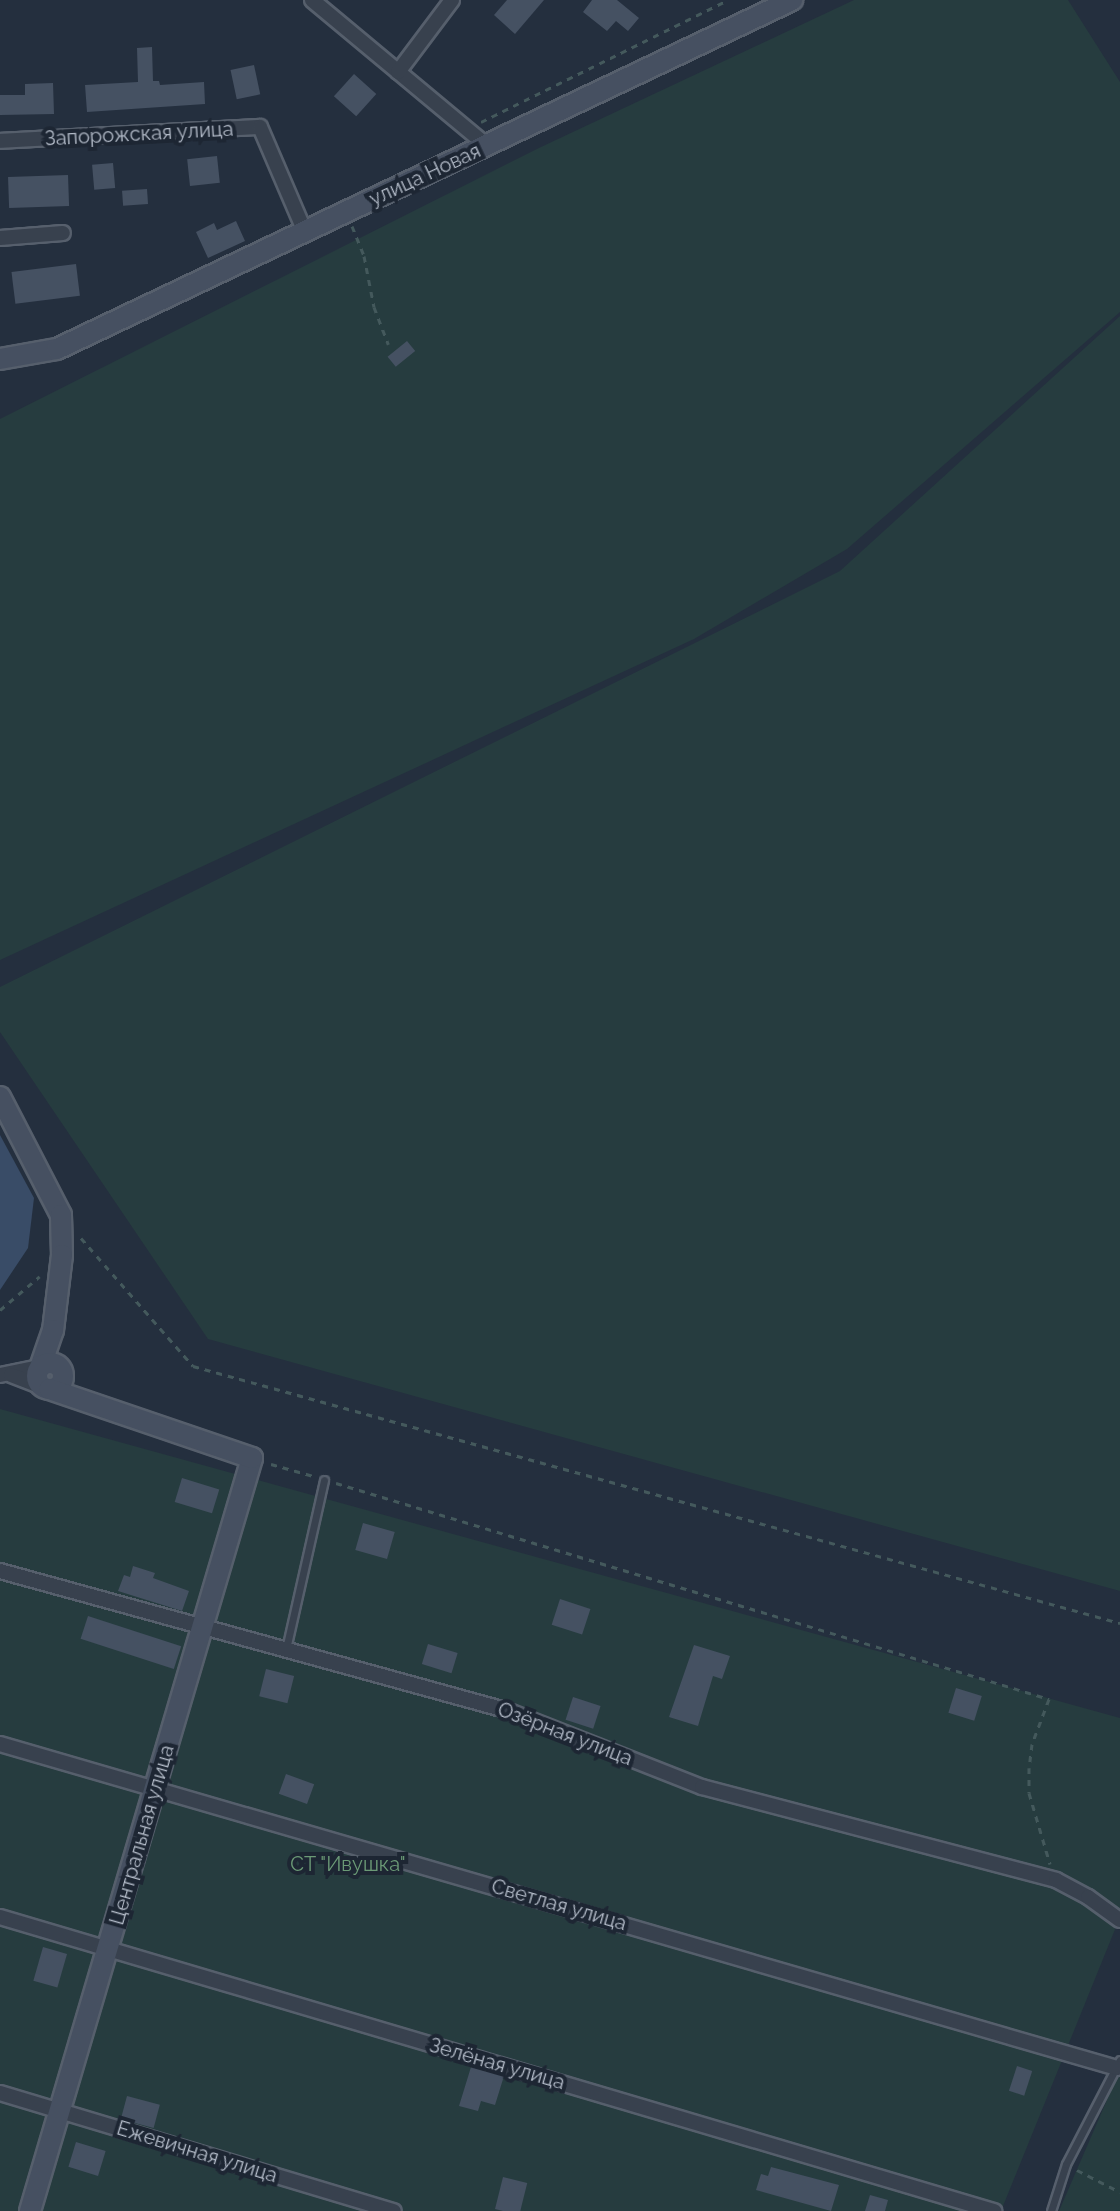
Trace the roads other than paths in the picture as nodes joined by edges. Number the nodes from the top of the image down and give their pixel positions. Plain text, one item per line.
1 (312, 0) edge
2 (452, 0) edge
3 (792, 0) edge
4 (398, 72) junction
5 (0, 141) edge
6 (486, 145) junction
7 (305, 232) junction
8 (63, 233) dead end
9 (0, 238) edge
10 (0, 359) edge
11 (0, 1097) edge
12 (53, 1330) junction
13 (40, 1367) junction
14 (5, 1375) edge
15 (55, 1381) junction
16 (324, 1480) road end
17 (0, 1571) edge
18 (202, 1625) junction
19 (286, 1651) junction
20 (0, 1744) edge
21 (156, 1787) junction
22 (0, 1917) edge
23 (1120, 1920) edge
24 (108, 1949) junction
25 (1118, 2064) edge
26 (0, 2093) edge
27 (61, 2111) junction
28 (30, 2211) edge
29 (394, 2211) edge
30 (994, 2211) edge
31 (1051, 2211) edge

1 - 4 street
2 - 4 street
3 - 6 street, улица Новая
4 - 6 street
5 - 7 street, Запорожская улица
6 - 7 street, улица Новая
7 - 10 street, улица Новая
8 - 9 street
11 - 12 street
12 - 13 street
12 - 15 street
13 - 14 street
13 - 15 street
14 - 15 street
15 - 18 street, Центральная улица
16 - 19 lane
17 - 18 street, Озёрная улица
18 - 19 street, Озёрная улица
18 - 21 street, Центральная улица
19 - 23 street, Озёрная улица
20 - 21 street, Светлая улица
21 - 24 street, Центральная улица
21 - 25 street, Светлая улица
22 - 24 street, Зелёная улица
24 - 27 street, Центральная улица
24 - 30 street, Зелёная улица
25 - 31 lane
26 - 27 street, Ежевичная улица
27 - 28 street, Центральная улица
27 - 29 street, Ежевичная улица

